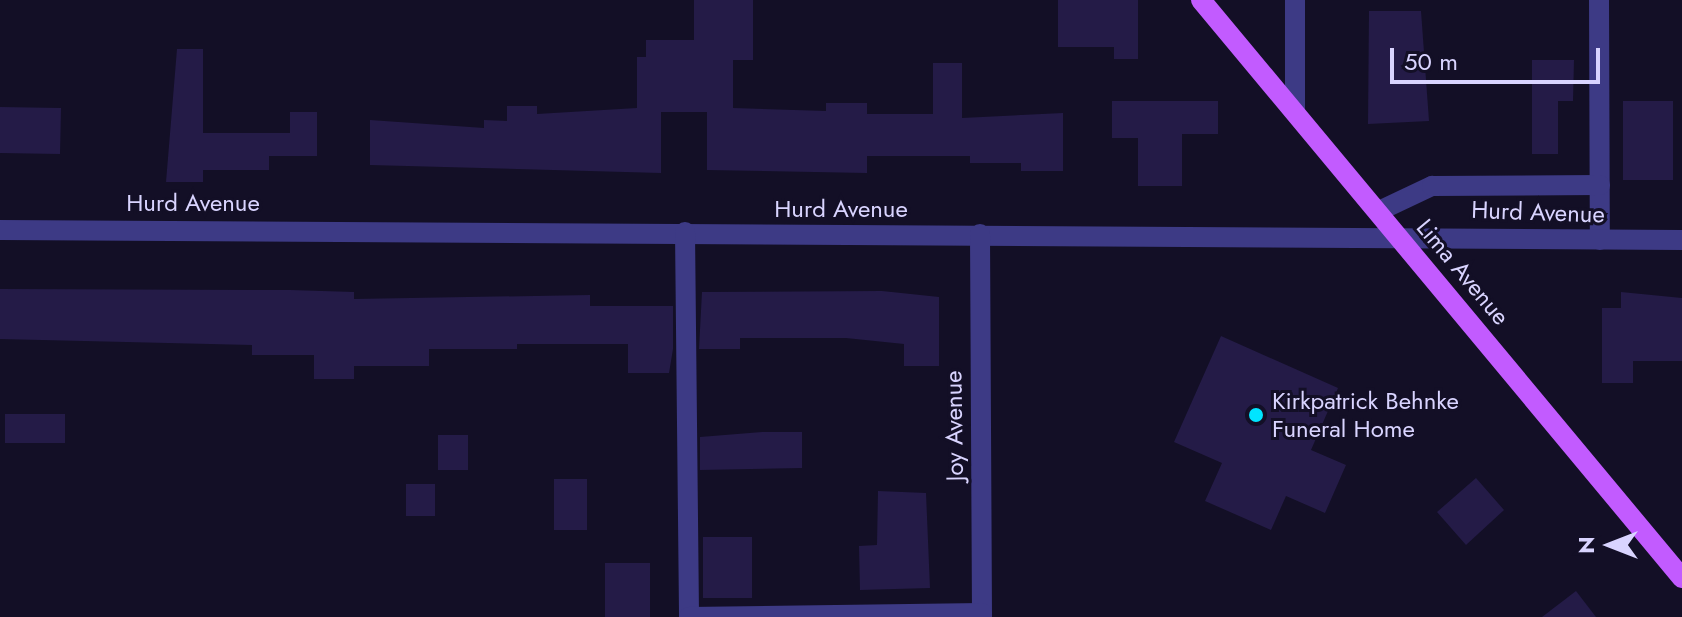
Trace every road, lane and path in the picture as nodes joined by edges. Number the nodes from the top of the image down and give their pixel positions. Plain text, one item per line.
1 (1201, 0) edge
2 (1295, 0) edge
3 (1599, 0) edge
4 (1295, 111) junction
5 (1600, 185) junction
6 (1379, 211) junction
7 (0, 230) edge
8 (685, 232) junction
9 (980, 234) junction
10 (1399, 235) junction
11 (1600, 240) junction
12 (1682, 240) edge
13 (1682, 578) edge
14 (982, 615) edge
15 (689, 617) edge

1 - 4 main road, Lima Avenue
2 - 4 street
3 - 5 street
4 - 6 main road, Lima Avenue
5 - 6 street
5 - 11 street
6 - 10 main road, Lima Avenue
7 - 8 street, Hurd Avenue
8 - 9 street, Hurd Avenue
8 - 15 street
9 - 10 street, Hurd Avenue
9 - 14 street, Joy Avenue
10 - 11 street, Hurd Avenue
10 - 13 main road, Lima Avenue
11 - 12 street, Hurd Avenue
14 - 15 street

